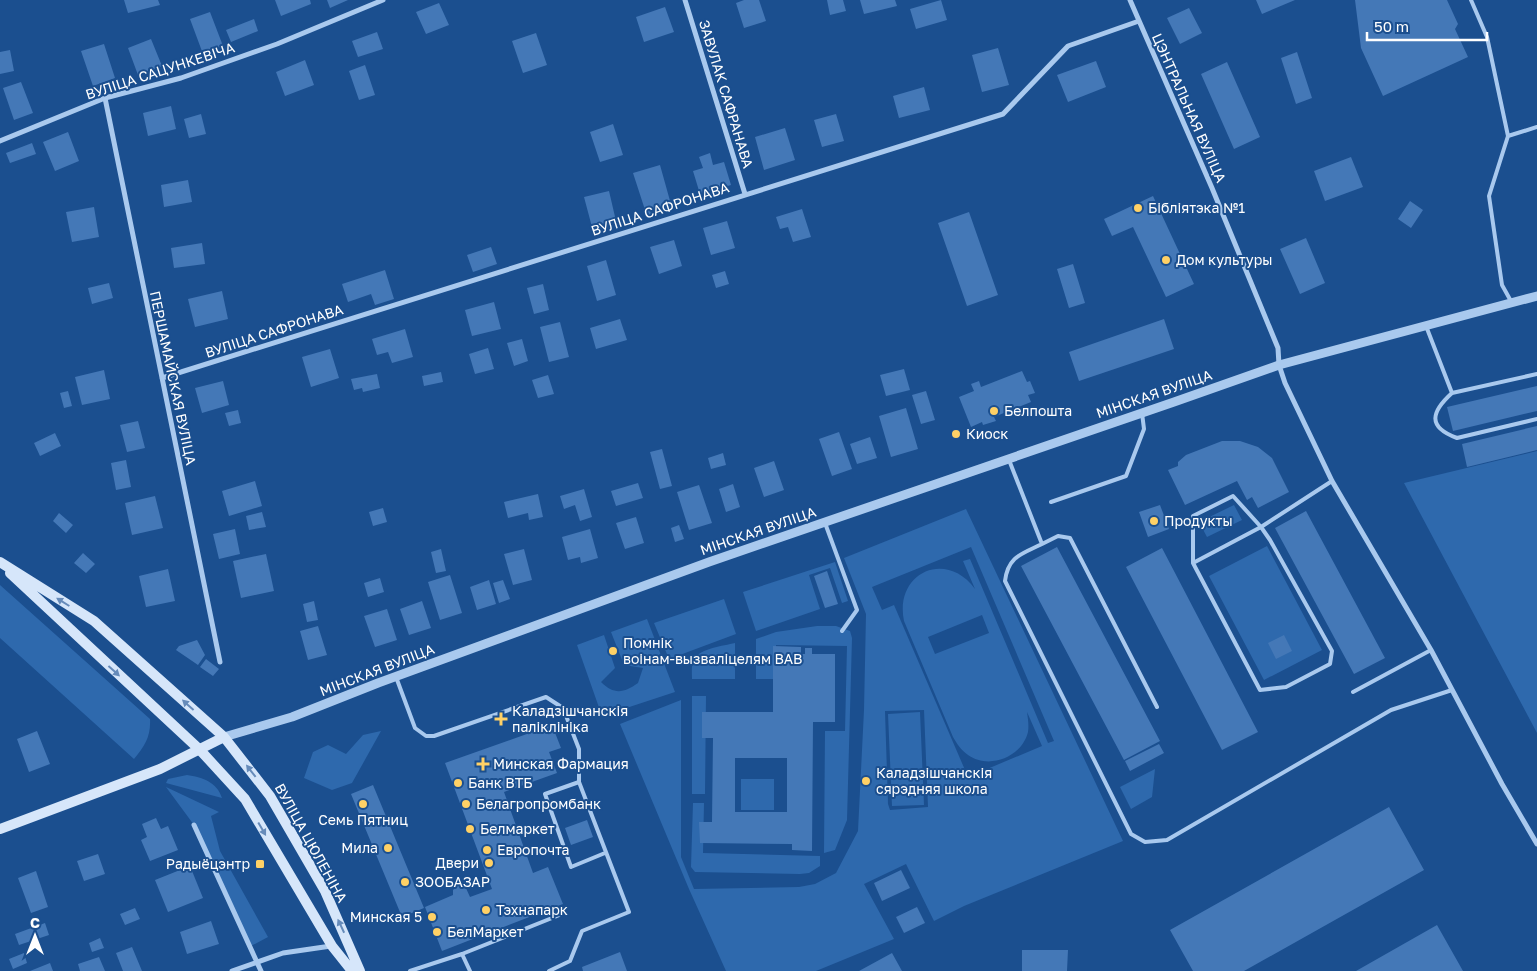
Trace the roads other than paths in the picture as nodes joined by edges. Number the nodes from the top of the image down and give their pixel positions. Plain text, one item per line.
1 (383, 0) edge
2 (685, 0) edge
3 (1130, 0) edge
4 (1471, 0) edge
5 (1139, 21) junction
6 (105, 98) junction
7 (1537, 127) edge
8 (1508, 136) junction
9 (0, 141) edge
10 (745, 194) junction
11 (1537, 296) edge
12 (1512, 303) junction
13 (1426, 326) junction
14 (1279, 364) junction
15 (1537, 374) edge
16 (162, 378) junction
17 (1452, 393) junction
18 (1142, 413) junction
19 (1537, 420) edge
20 (1009, 460) junction
21 (1332, 481) junction
22 (1051, 502) dead end
23 (825, 523) junction
24 (1261, 527) junction
25 (1042, 544) junction
26 (0, 563) edge
27 (1193, 563) junction
28 (842, 631) dead end
29 (1431, 650) junction
30 (220, 662) dead end
31 (396, 676) junction
32 (1452, 690) junction
33 (1353, 692) dead end
34 (1157, 707) dead end
35 (224, 737) junction
36 (200, 750) junction
37 (579, 782) junction
38 (194, 825) dead end
39 (0, 829) edge
40 (1537, 844) edge
41 (605, 853) junction
42 (562, 914) dead end
43 (332, 946) junction
44 (462, 954) junction
45 (257, 962) junction
46 (232, 971) edge
47 (261, 971) edge
48 (352, 971) edge
49 (360, 971) edge
50 (410, 971) edge
51 (470, 971) edge
52 (549, 971) edge

1 - 6 street, ВУЛІЦА САЦУНКЕВІЧА
2 - 10 street, ЗАВУЛАК САФРАНАВА
3 - 5 street, ЦЭНТРАЛЬНАЯ ВУЛІЦА
4 - 8 lane
5 - 10 street, ВУЛІЦА САФРОНАВА
5 - 14 street, ЦЭНТРАЛЬНАЯ ВУЛІЦА
6 - 9 street, ВУЛІЦА САЦУНКЕВІЧА
6 - 16 street, ПЕРШАМАЙСКАЯ ВУЛІЦА
7 - 8 lane
8 - 12 lane
10 - 16 street, ВУЛІЦА САФРОНАВА
11 - 12 street, МІНСКАЯ ВУЛІЦА
12 - 13 street, МІНСКАЯ ВУЛІЦА
13 - 14 street, МІНСКАЯ ВУЛІЦА
13 - 17 lane
14 - 18 street, МІНСКАЯ ВУЛІЦА
14 - 21 street, ЦЭНТРАЛЬНАЯ ВУЛІЦА
15 - 17 lane
16 - 30 street, ПЕРШАМАЙСКАЯ ВУЛІЦА
17 - 19 lane
18 - 20 street, МІНСКАЯ ВУЛІЦА
18 - 22 lane
20 - 23 street, МІНСКАЯ ВУЛІЦА
20 - 25 lane
21 - 24 lane
21 - 29 street, ЦЭНТРАЛЬНАЯ ВУЛІЦА
23 - 28 lane
23 - 31 street, МІНСКАЯ ВУЛІЦА
24 - 27 lane
24 - 27 lane
24 - 27 lane
25 - 32 lane
25 - 34 lane
35 -> 26 main road, ВУЛІЦА ЦЮЛЕНІНА
26 -> 36 main road
29 - 32 street, ЦЭНТРАЛЬНАЯ ВУЛІЦА
29 - 33 lane
31 - 35 street, МІНСКАЯ ВУЛІЦА
31 - 37 lane
32 - 40 street, ЦЭНТРАЛЬНАЯ ВУЛІЦА
35 - 36 main road, МІНСКАЯ ВУЛІЦА
49 -> 35 main road, ВУЛІЦА ЦЮЛЕНІНА
36 - 39 main road, МІНСКАЯ ВУЛІЦА
36 -> 43 main road
37 - 41 lane
37 - 41 lane
38 - 45 street
41 - 52 lane
42 - 44 lane
43 - 45 street
43 - 48 main road
44 - 50 lane
44 - 51 lane
45 - 46 street
45 - 47 street

